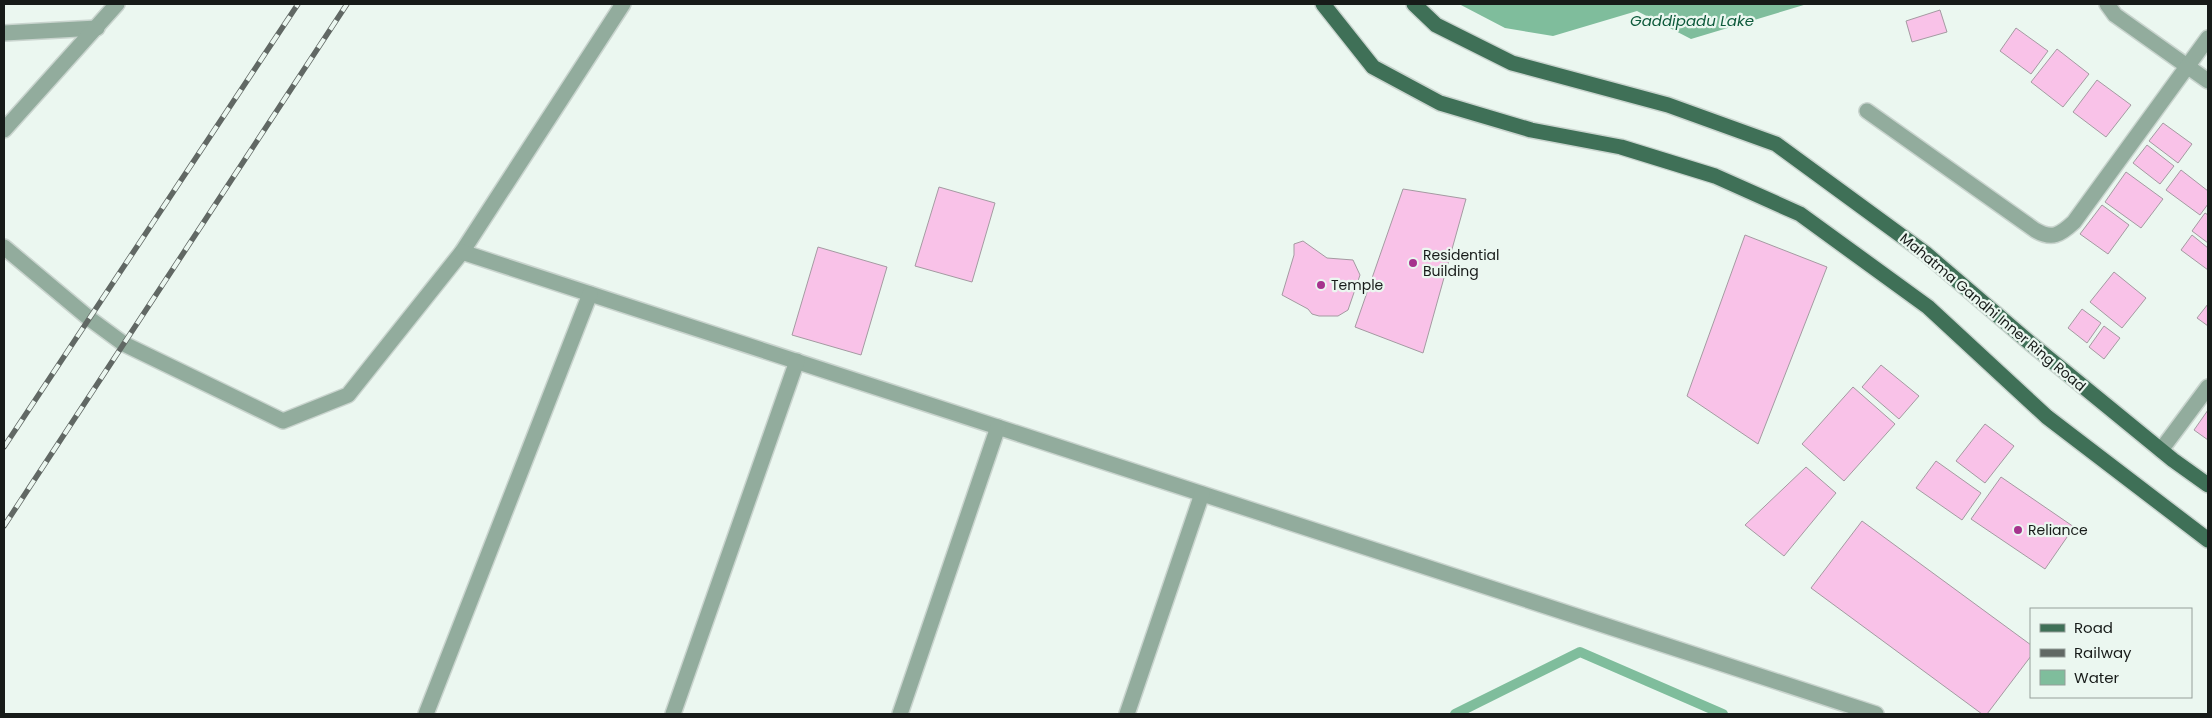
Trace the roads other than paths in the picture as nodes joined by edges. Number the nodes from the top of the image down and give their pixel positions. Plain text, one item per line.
1 (117, 4) edge
2 (622, 4) edge
3 (1323, 4) edge
4 (1414, 4) edge
5 (2108, 4) edge
6 (97, 28) junction
7 (4, 33) edge
8 (2208, 38) edge
9 (2188, 66) junction
10 (2208, 81) edge
11 (1867, 111) dead end
12 (4, 130) edge
13 (4, 247) edge
14 (462, 252) junction
15 (590, 294) junction
16 (797, 361) junction
17 (2208, 387) edge
18 (998, 427) junction
19 (2161, 450) junction
20 (2208, 485) edge
21 (1202, 494) junction
22 (2208, 540) edge
23 (426, 714) edge
24 (673, 714) edge
25 (900, 714) edge
26 (1127, 714) edge
27 (1876, 714) edge

1 - 6 street
2 - 14 street
3 - 22 main road
4 - 19 main road, Mahatma Gandhi Inner Ring Road
5 - 9 street
6 - 7 street
6 - 12 street
8 - 9 street
9 - 10 street
9 - 11 street
13 - 14 street
14 - 15 street
15 - 16 street
15 - 23 street
16 - 18 street
16 - 24 street
17 - 19 street
18 - 21 street
18 - 25 street
19 - 20 main road, Mahatma Gandhi Inner Ring Road
21 - 26 street
21 - 27 street

